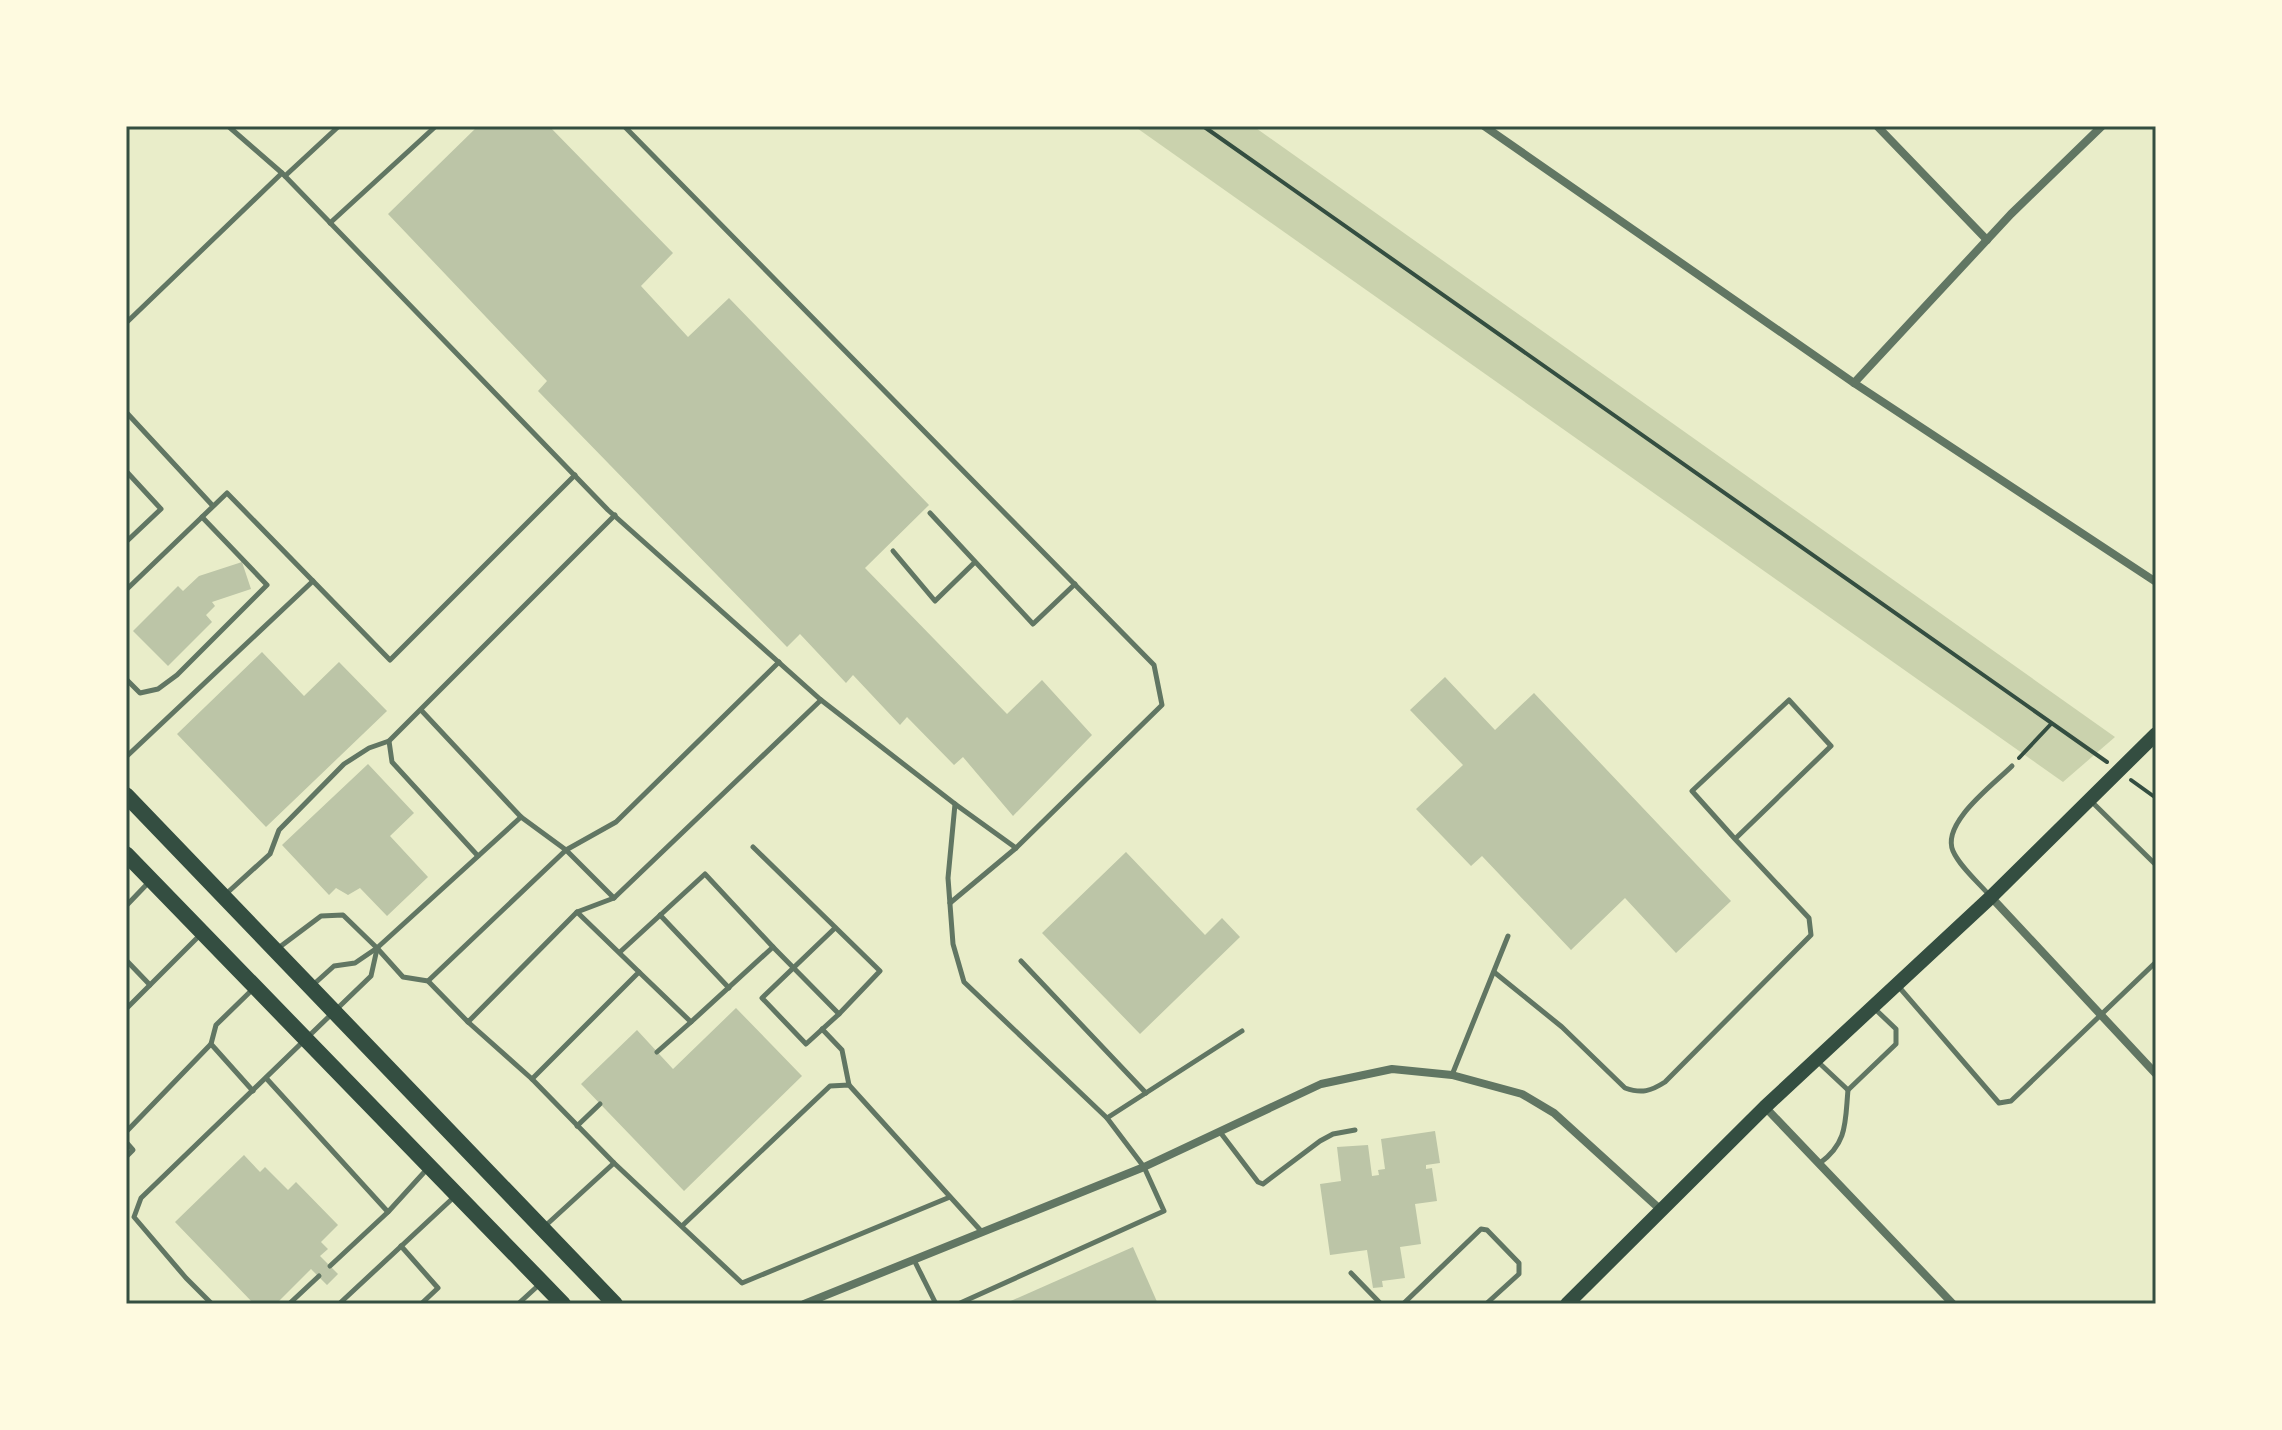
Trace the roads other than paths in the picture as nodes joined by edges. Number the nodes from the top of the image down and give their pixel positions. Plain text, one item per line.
1 (228, 126) edge
2 (339, 126) edge
3 (436, 126) edge
4 (624, 126) edge
5 (1484, 126) edge
6 (1877, 126) edge
7 (2102, 126) edge
8 (284, 174) junction
9 (330, 223) junction
10 (1987, 240) junction
11 (126, 323) edge
12 (1854, 383) junction
13 (126, 412) edge
14 (126, 471) edge
15 (575, 475) junction
16 (213, 506) junction
17 (930, 513) dead end
18 (615, 515) junction
19 (202, 517) junction
20 (126, 542) edge
21 (893, 551) dead end
22 (975, 562) junction
23 (313, 581) junction
24 (2156, 582) edge
25 (1075, 584) junction
26 (126, 590) edge
27 (779, 662) junction
28 (126, 679) edge
29 (821, 700) junction
30 (421, 710) junction
31 (2155, 737) edge
32 (389, 741) junction
33 (126, 757) edge
34 (2012, 766) road end
35 (126, 795) edge
36 (2090, 800) junction
37 (955, 804) junction
38 (521, 817) junction
39 (1735, 839) junction
40 (753, 847) dead end
41 (1016, 848) junction
42 (566, 850) junction
43 (126, 854) edge
44 (478, 856) junction
45 (2156, 865) edge
46 (151, 879) junction
47 (223, 896) junction
48 (1991, 897) junction
49 (614, 898) junction
50 (950, 903) junction
51 (126, 906) edge
52 (577, 912) junction
53 (660, 915) junction
54 (835, 928) junction
55 (203, 933) junction
56 (1508, 936) dead end
57 (773, 947) junction
58 (377, 948) junction
59 (275, 951) junction
60 (620, 952) junction
61 (126, 960) edge
62 (1021, 961) dead end
63 (2156, 962) edge
64 (793, 968) junction
65 (639, 972) junction
66 (1494, 972) junction
67 (428, 981) junction
68 (1895, 984) junction
69 (150, 985) junction
70 (255, 987) junction
71 (310, 987) junction
72 (729, 988) junction
73 (1871, 1006) junction
74 (126, 1009) edge
75 (333, 1011) junction
76 (839, 1014) junction
77 (2101, 1017) junction
78 (468, 1022) junction
79 (691, 1022) junction
80 (822, 1029) junction
81 (1242, 1031) dead end
82 (306, 1039) junction
83 (211, 1044) junction
84 (657, 1052) dead end
85 (1815, 1060) junction
86 (2156, 1074) edge
87 (1452, 1075) junction
88 (266, 1078) junction
89 (532, 1079) junction
90 (849, 1085) junction
91 (1848, 1090) junction
92 (253, 1091) junction
93 (1146, 1093) junction
94 (600, 1104) dead end
95 (1765, 1107) junction
96 (1107, 1118) junction
97 (577, 1126) junction
98 (1355, 1130) dead end
99 (126, 1132) edge
100 (1220, 1132) junction
101 (126, 1142) edge
102 (126, 1157) edge
103 (614, 1163) junction
104 (1819, 1164) junction
105 (430, 1167) junction
106 (1144, 1167) junction
107 (457, 1194) junction
108 (950, 1197) junction
109 (1662, 1211) junction
110 (388, 1212) junction
111 (683, 1225) junction
112 (542, 1229) junction
113 (982, 1232) junction
114 (401, 1246) junction
115 (914, 1260) junction
116 (330, 1266) dead end
117 (1351, 1273) dead end
118 (319, 1276) dead end
119 (542, 1282) junction
120 (212, 1304) edge
121 (289, 1304) edge
122 (339, 1304) edge
123 (421, 1304) edge
124 (518, 1304) edge
125 (563, 1304) edge
126 (615, 1304) edge
127 (804, 1304) edge
128 (936, 1304) edge
129 (958, 1304) edge
130 (1381, 1304) edge
131 (1403, 1304) edge
132 (1486, 1304) edge
133 (1567, 1304) edge
134 (1953, 1304) edge

1 - 8 lane
2 - 8 lane
3 - 9 lane
4 - 25 lane
5 - 12 street
6 - 10 street
7 - 10 street
8 - 9 lane
8 - 11 lane
9 - 15 lane
10 - 12 street
12 - 24 street
13 - 16 lane
14 - 20 lane
15 - 18 lane
15 - 23 lane
16 - 19 lane
16 - 23 lane
17 - 22 lane
18 - 27 lane
18 - 30 lane
19 - 26 lane
19 - 28 lane
21 - 22 lane
22 - 25 lane
23 - 33 lane
25 - 41 lane
27 - 29 lane
27 - 42 lane
29 - 37 lane
29 - 49 lane
30 - 32 lane
30 - 38 lane
31 - 36 main road
32 - 44 lane
32 - 47 lane
34 - 48 lane
35 - 47 main road
36 - 45 lane
36 - 48 main road
37 - 41 lane
37 - 50 lane
38 - 42 lane
38 - 44 lane
39 - 39 lane
39 - 66 lane
40 - 54 lane
41 - 50 lane
42 - 49 lane
42 - 67 lane
43 - 46 main road
44 - 58 lane
46 - 51 lane
46 - 55 main road
47 - 59 main road
48 - 68 main road
48 - 77 street
49 - 52 lane
50 - 96 lane
52 - 60 lane
52 - 78 lane
53 - 57 lane
53 - 60 lane
53 - 72 lane
54 - 64 lane
54 - 76 lane
55 - 69 lane
55 - 70 main road
56 - 66 lane
57 - 64 lane
57 - 72 lane
58 - 59 lane
58 - 67 lane
58 - 71 lane
58 - 75 lane
59 - 71 main road
60 - 65 lane
61 - 69 lane
62 - 93 lane
63 - 77 lane
64 - 76 lane
64 - 80 lane
65 - 79 lane
65 - 89 lane
66 - 87 lane
67 - 78 lane
68 - 73 main road
68 - 77 lane
69 - 74 lane
70 - 82 main road
70 - 83 lane
71 - 75 main road
72 - 79 lane
73 - 85 main road
73 - 91 lane
75 - 82 lane
75 - 112 main road
76 - 80 lane
77 - 86 street
78 - 89 lane
79 - 84 lane
80 - 90 lane
81 - 93 lane
82 - 88 lane
82 - 105 main road
83 - 92 lane
83 - 99 lane
85 - 91 lane
85 - 95 main road
87 - 100 street
87 - 109 street
88 - 92 lane
88 - 110 lane
89 - 97 lane
90 - 108 lane
90 - 111 lane
91 - 104 lane
92 - 120 lane
93 - 96 lane
94 - 97 lane
95 - 104 street
95 - 109 main road
96 - 106 lane
97 - 103 lane
98 - 100 lane
100 - 106 street
101 - 102 lane
103 - 111 lane
103 - 112 lane
104 - 134 street
105 - 107 main road
105 - 110 lane
106 - 113 street
106 - 129 lane
107 - 114 lane
107 - 119 main road
108 - 111 lane
108 - 113 lane
109 - 133 main road
110 - 116 lane
112 - 126 main road
113 - 115 street
114 - 122 lane
114 - 123 lane
115 - 127 street
115 - 128 lane
117 - 130 lane
118 - 121 lane
119 - 124 lane
119 - 125 main road
131 - 132 lane

